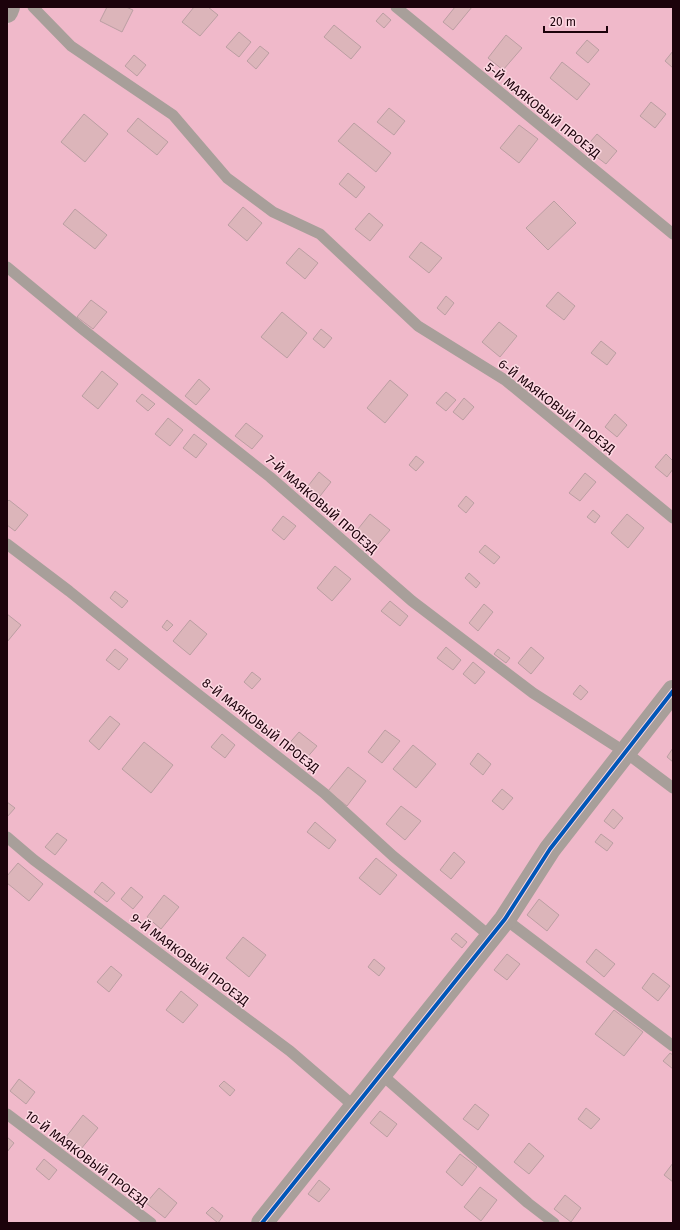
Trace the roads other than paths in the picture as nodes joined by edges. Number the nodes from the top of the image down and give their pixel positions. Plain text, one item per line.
1 (8, 7) edge
2 (33, 7) edge
3 (396, 7) edge
4 (7, 12) edge
5 (673, 234) edge
6 (7, 267) edge
7 (673, 518) edge
8 (7, 544) edge
9 (673, 691) edge
10 (625, 752) junction
11 (673, 788) edge
12 (7, 837) edge
13 (505, 919) junction
14 (490, 937) junction
15 (673, 1046) edge
16 (381, 1074) junction
17 (355, 1107) junction
18 (7, 1114) edge
19 (151, 1223) edge
20 (262, 1223) edge
21 (554, 1223) edge

1 - 4 street
2 - 7 lane, 6-Й МАЯКОВЫЙ ПРОЕЗД
3 - 5 lane, 5-Й МАЯКОВЫЙ ПРОЕЗД
6 - 10 lane, 7-Й МАЯКОВЫЙ ПРОЕЗД
8 - 14 lane, 8-Й МАЯКОВЫЙ ПРОЕЗД
9 - 10 street
10 - 11 lane, 7-Й МАЯКОВЫЙ ПРОЕЗД
10 - 13 street
12 - 17 lane, 9-Й МАЯКОВЫЙ ПРОЕЗД
13 - 14 street
13 - 15 lane
14 - 16 street
16 - 17 street
16 - 21 lane
17 - 20 street
18 - 19 lane, 10-Й МАЯКОВЫЙ ПРОЕЗД

